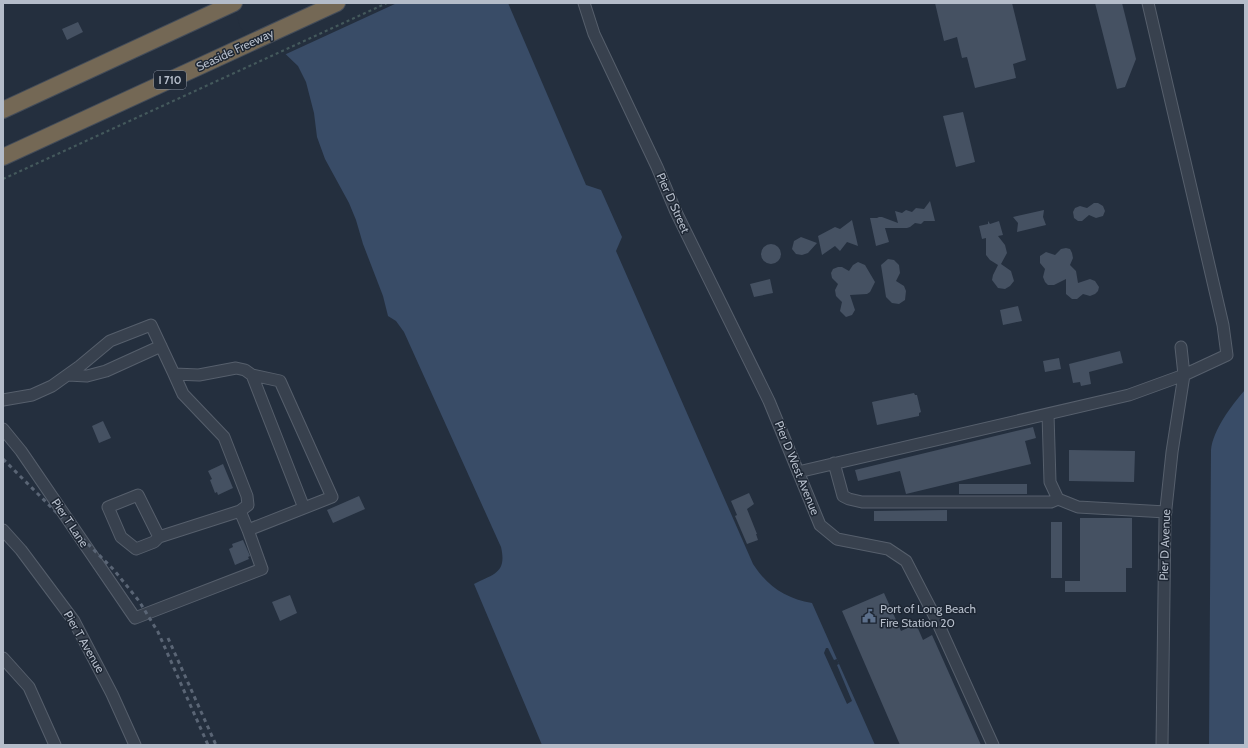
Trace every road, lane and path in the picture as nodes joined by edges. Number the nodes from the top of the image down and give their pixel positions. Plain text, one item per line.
1 (234, 3) edge
2 (337, 3) edge
3 (388, 3) edge
4 (584, 3) edge
5 (1148, 3) edge
6 (3, 110) edge
7 (3, 157) edge
8 (3, 179) edge
9 (161, 346) junction
10 (1180, 347) dead end
11 (68, 374) junction
12 (174, 374) junction
13 (1184, 374) junction
14 (252, 375) junction
15 (3, 400) edge
16 (769, 400) joint
17 (1048, 414) junction
18 (3, 430) edge
19 (834, 463) junction
20 (798, 472) junction
21 (1058, 499) junction
22 (304, 508) junction
23 (240, 511) junction
24 (1166, 512) junction
25 (3, 530) edge
26 (248, 530) junction
27 (159, 537) junction
28 (3, 658) edge
29 (55, 745) edge
30 (135, 745) edge
31 (993, 745) edge
32 (1162, 745) edge

1 - 6 highway
2 - 7 highway, Seaside Freeway / I 710
3 - 8 path
4 - 16 street, Pier D Street
5 - 13 street
9 - 11 street
9 - 11 street
9 - 12 street
10 - 13 street, Pier D Avenue
11 - 15 street
12 - 14 street
12 - 23 street
13 - 17 street
13 - 24 street, Pier D Avenue
14 - 22 street
14 - 22 street
16 - 20 street, Pier D West Avenue
17 - 19 street
17 - 21 street
18 - 26 street, Pier T Lane
19 - 20 street
19 - 21 street
20 - 31 street, Pier D West Avenue
21 - 24 street
22 - 26 street
23 - 26 street
23 - 27 street
24 - 32 street, Pier D Avenue
25 - 30 street, Pier T Avenue
27 - 27 street
28 - 29 street

